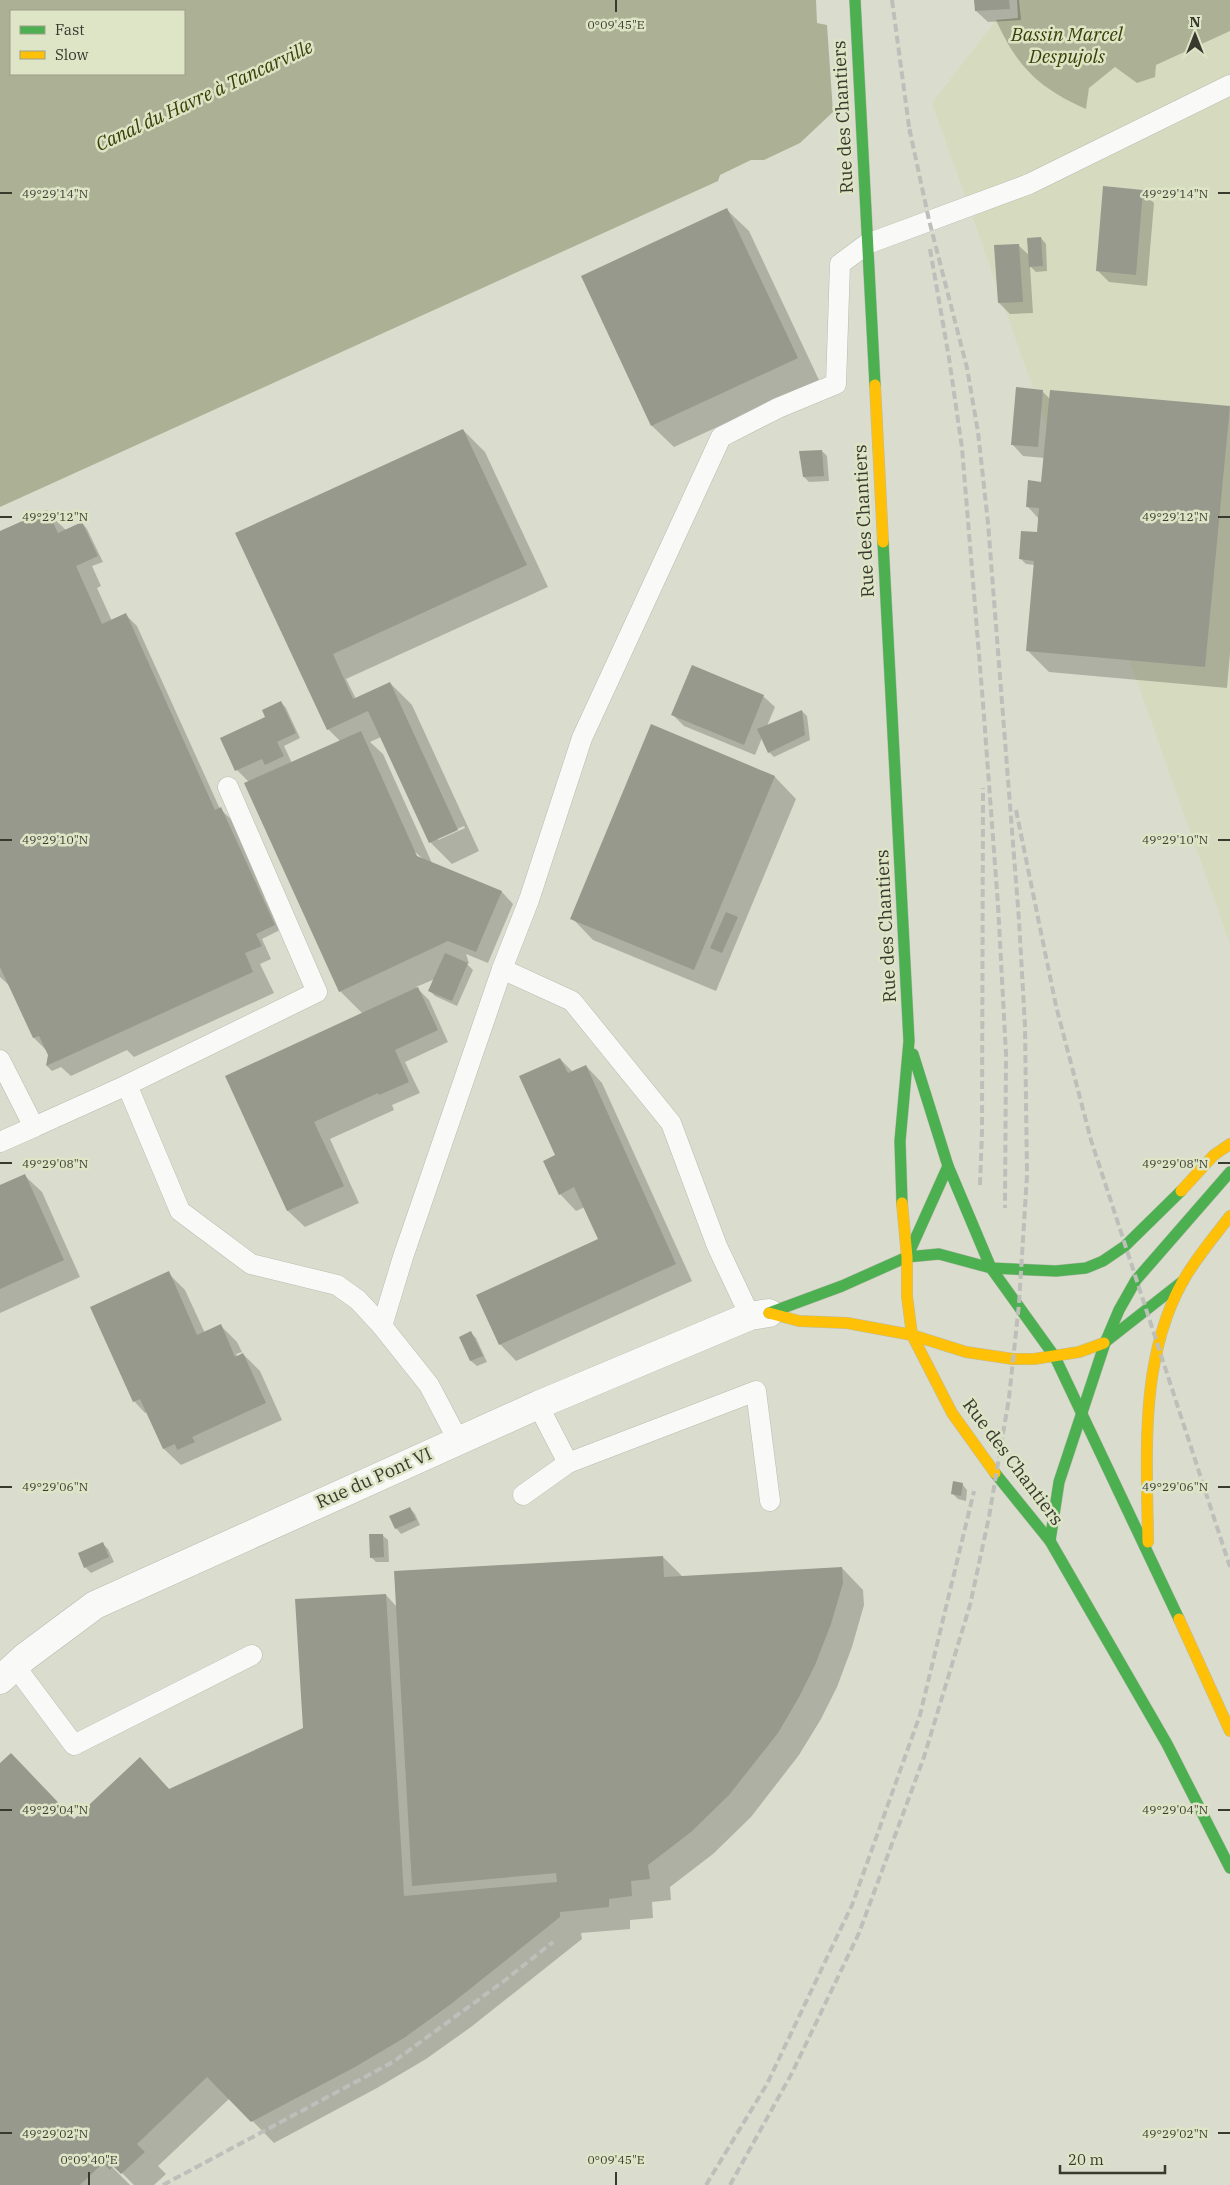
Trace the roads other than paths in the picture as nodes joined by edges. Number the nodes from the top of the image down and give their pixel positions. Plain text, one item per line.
1 (855, 0) edge
2 (1230, 85) edge
3 (867, 244) junction
4 (228, 787) dead end
5 (502, 969) junction
6 (909, 1041) junction
7 (0, 1060) edge
8 (127, 1085) junction
9 (34, 1127) junction
10 (0, 1142) edge
11 (1230, 1144) edge
12 (948, 1166) junction
13 (1230, 1172) edge
14 (1230, 1216) edge
15 (907, 1257) junction
16 (992, 1268) junction
17 (1183, 1281) junction
18 (759, 1315) junction
19 (382, 1326) junction
20 (912, 1335) junction
21 (1105, 1343) junction
22 (1055, 1357) junction
23 (538, 1404) junction
24 (1083, 1413) junction
25 (458, 1440) junction
26 (568, 1463) junction
27 (523, 1495) dead end
28 (770, 1501) dead end
29 (1050, 1541) junction
30 (1148, 1551) junction
31 (252, 1655) dead end
32 (7, 1673) edge
33 (1230, 1730) edge
34 (1230, 1868) edge

1 - 3 street, Rue des Chantiers
2 - 3 lane
3 - 5 lane
3 - 6 street, Rue des Chantiers
4 - 8 lane
5 - 18 lane
5 - 19 lane
6 - 12 street, Rue des Chantiers
6 - 15 street, Rue des Chantiers
7 - 9 lane
8 - 9 lane
8 - 19 lane
9 - 10 lane
11 - 16 street
12 - 15 street
12 - 16 street, Rue des Chantiers
13 - 21 street
14 - 17 street
15 - 16 street
15 - 18 street
15 - 20 street, Rue des Chantiers
16 - 22 street, Rue des Chantiers
17 - 21 street
17 - 30 street
18 - 20 street
18 - 23 street, Rue du Pont VI
19 - 25 lane
20 - 22 street
20 - 29 street, Rue des Chantiers
21 - 22 street
21 - 24 street
22 - 24 street, Rue des Chantiers
23 - 25 street, Rue du Pont VI
23 - 26 lane
24 - 29 street
24 - 30 street, Rue des Chantiers
25 - 32 street, Rue du Pont VI
26 - 27 lane
26 - 28 lane
29 - 34 street, Rue des Chantiers
30 - 33 street, Rue des Chantiers
31 - 32 lane

